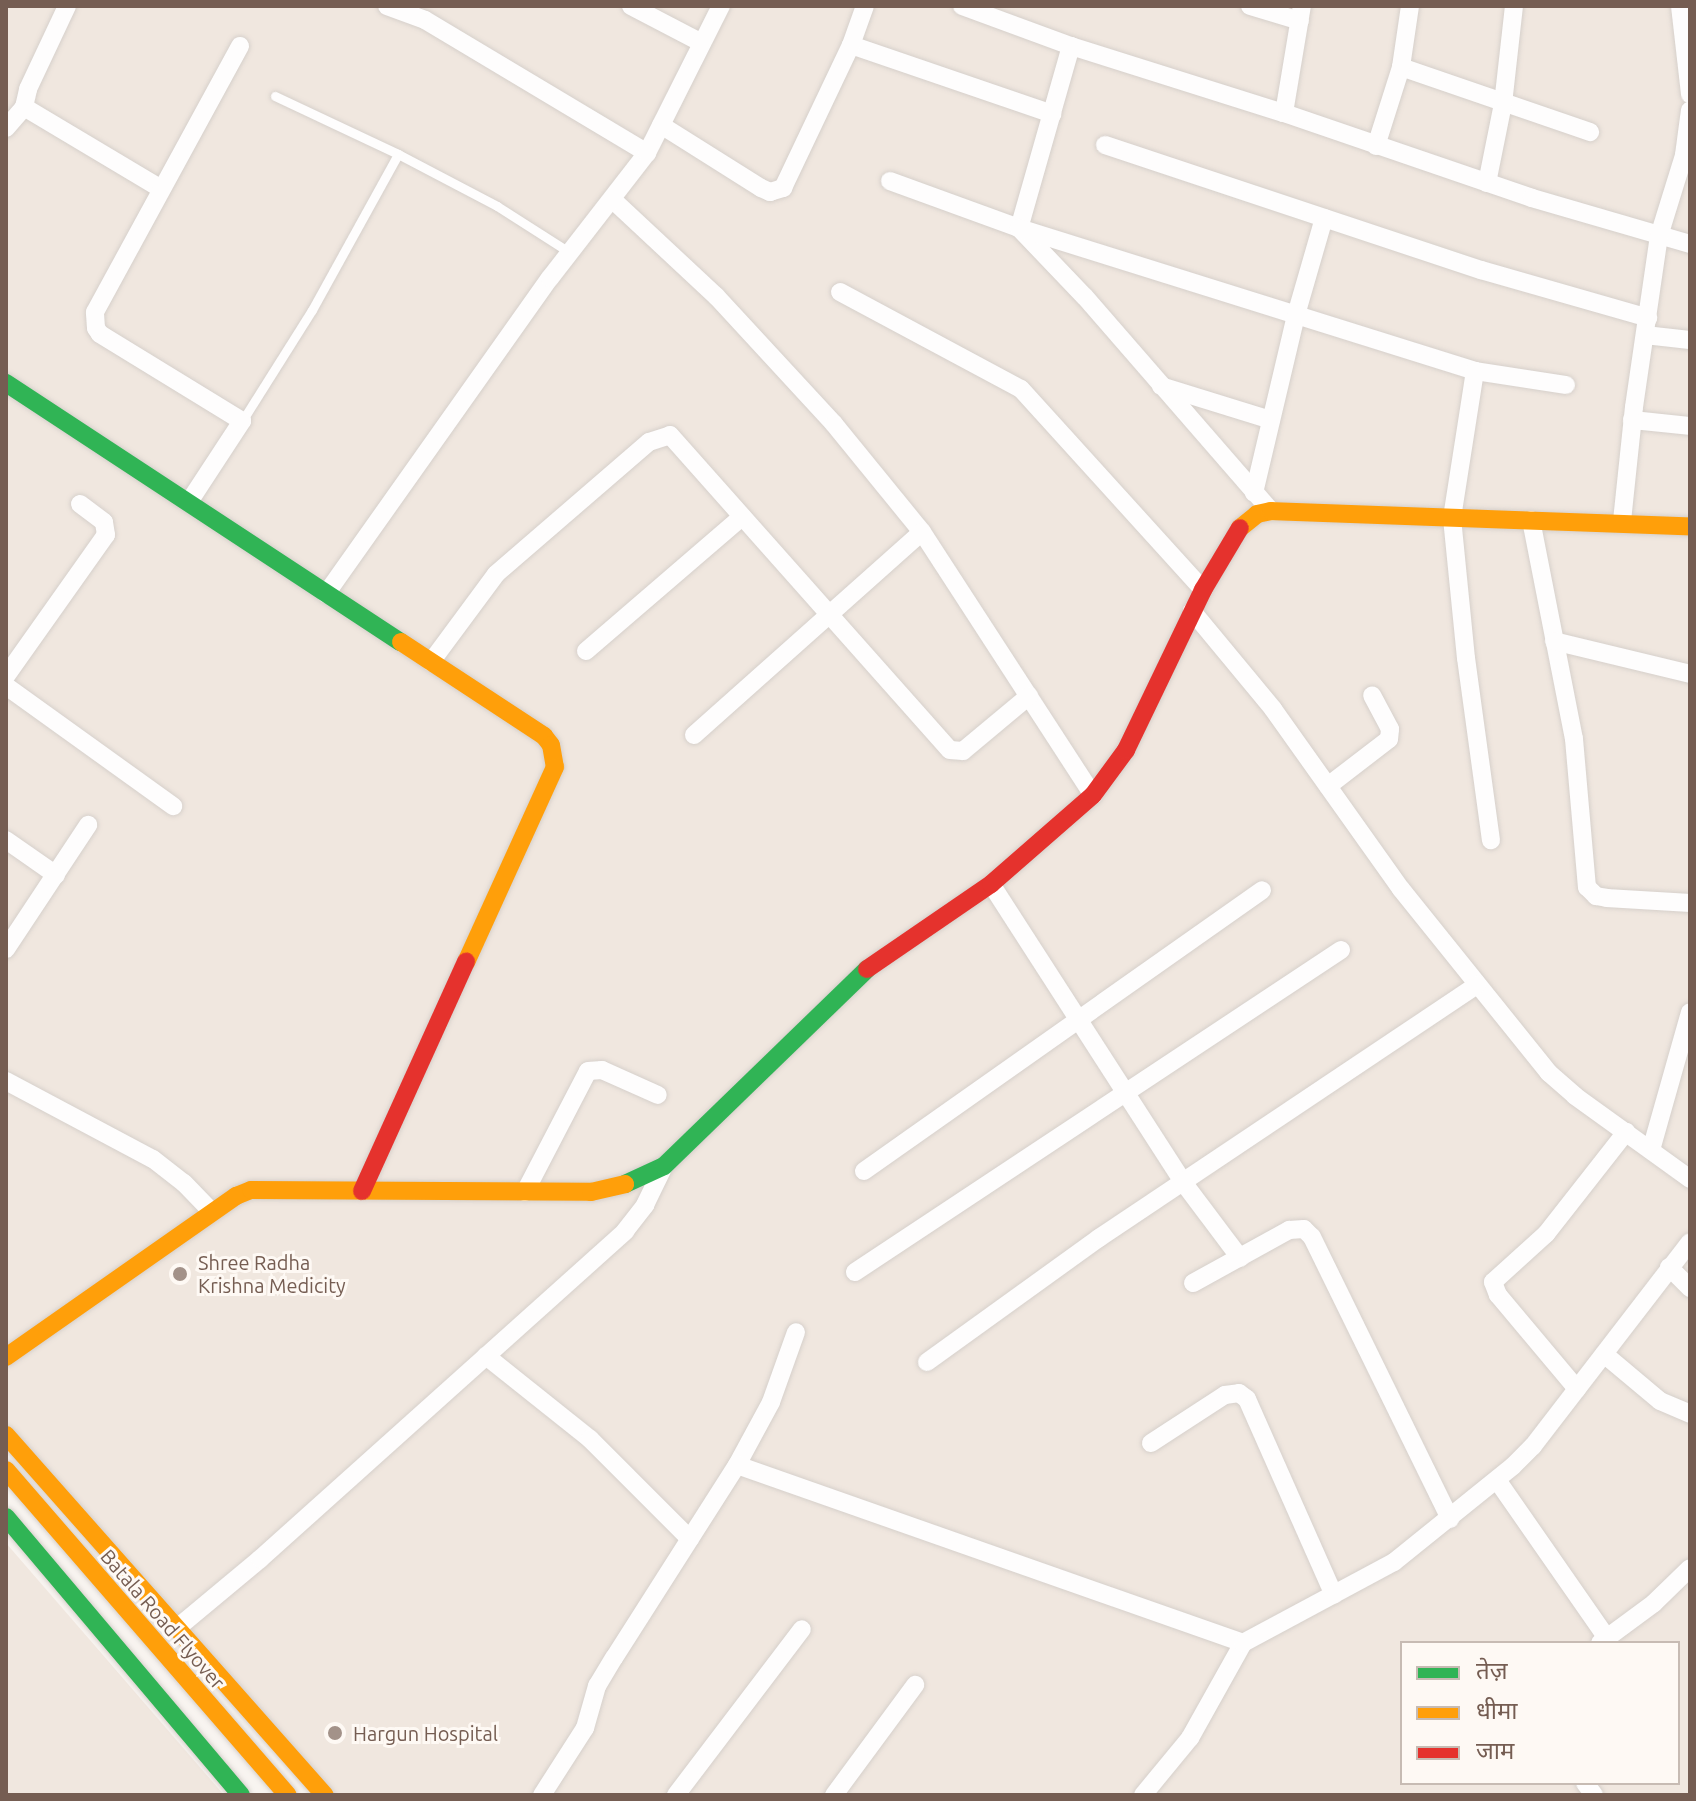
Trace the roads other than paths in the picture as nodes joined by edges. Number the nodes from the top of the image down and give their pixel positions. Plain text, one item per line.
1 (67, 6) edge
2 (387, 6) edge
3 (631, 6) edge
4 (721, 6) edge
5 (865, 6) edge
6 (963, 6) edge
7 (1250, 6) edge
8 (1410, 6) edge
9 (1514, 6) edge
10 (1680, 6) edge
11 (1301, 14) edge
12 (702, 43) junction
13 (851, 45) junction
14 (240, 46) dead end
15 (1071, 46) junction
16 (1401, 67) junction
17 (1690, 94) edge
18 (275, 96) dead end
19 (1503, 104) junction
20 (24, 107) junction
21 (1690, 110) edge
22 (1284, 113) junction
23 (1052, 114) junction
24 (661, 125) junction
25 (6, 128) edge
26 (1590, 132) dead end
27 (1105, 145) dead end
28 (1376, 146) junction
29 (647, 153) junction
30 (398, 154) junction
31 (890, 181) dead end
32 (1487, 183) junction
33 (160, 188) junction
34 (613, 200) junction
35 (1324, 218) junction
36 (1019, 228) junction
37 (1659, 236) junction
38 (1690, 244) edge
39 (569, 252) junction
40 (840, 292) dead end
41 (1296, 315) junction
42 (1646, 326) junction
43 (1690, 340) edge
44 (1475, 371) junction
45 (6, 383) edge
46 (1566, 385) dead end
47 (1161, 386) junction
48 (1271, 420) junction
49 (1632, 420) junction
50 (242, 421) junction
51 (1690, 426) edge
52 (1254, 493) junction
53 (189, 502) junction
54 (80, 504) dead end
55 (1271, 511) junction
56 (742, 517) junction
57 (1452, 518) junction
58 (1531, 520) junction
59 (1622, 521) junction
60 (1690, 526) edge
61 (922, 532) junction
62 (1203, 590) junction
63 (326, 594) junction
64 (1192, 611) junction
65 (828, 616) junction
66 (1554, 641) junction
67 (586, 651) dead end
68 (431, 662) junction
69 (1690, 674) edge
70 (6, 676) edge
71 (6, 686) edge
72 (1372, 695) dead end
73 (1029, 696) junction
74 (694, 735) dead end
75 (1328, 786) junction
76 (1093, 795) junction
77 (173, 806) dead end
78 (88, 825) dead end
79 (6, 840) edge
80 (1491, 840) dead end
81 (56, 875) junction
82 (991, 884) junction
83 (1262, 890) dead end
84 (1690, 903) edge
85 (6, 949) edge
86 (1341, 950) dead end
87 (1477, 985) junction
88 (1690, 1012) edge
89 (1079, 1017) junction
90 (6, 1081) edge
91 (1127, 1091) junction
92 (658, 1095) dead end
93 (1626, 1132) junction
94 (1651, 1150) junction
95 (664, 1166) junction
96 (864, 1171) dead end
97 (1690, 1179) edge
98 (1183, 1182) junction
99 (362, 1191) junction
100 (525, 1192) junction
101 (212, 1212) junction
102 (1690, 1242) edge
103 (1240, 1258) junction
104 (1669, 1267) junction
105 (855, 1272) dead end
106 (1193, 1283) dead end
107 (1690, 1288) edge
108 (796, 1332) dead end
109 (1604, 1354) junction
110 (486, 1356) junction
111 (6, 1357) edge
112 (927, 1362) dead end
113 (1577, 1389) junction
114 (1690, 1414) edge
115 (6, 1435) edge
116 (1151, 1443) dead end
117 (737, 1465) junction
118 (6, 1470) edge
119 (1497, 1480) junction
120 (6, 1517) edge
121 (1450, 1519) junction
122 (690, 1539) junction
123 (1690, 1568) edge
124 (1334, 1595) junction
125 (176, 1629) junction
126 (802, 1629) dead end
127 (1604, 1641) edge
128 (1243, 1643) junction
129 (915, 1685) dead end
130 (241, 1795) edge
131 (288, 1795) edge
132 (325, 1795) edge
133 (542, 1795) edge
134 (676, 1795) edge
135 (834, 1795) edge
136 (1143, 1795) edge

1 - 20 street
2 - 29 street
3 - 12 street
4 - 12 street
5 - 13 street
6 - 15 street
7 - 11 street
8 - 16 street
9 - 19 street
10 - 17 street
11 - 22 street
12 - 24 street
13 - 23 street
13 - 24 street
14 - 33 street
15 - 22 street
15 - 23 street
16 - 19 street
16 - 28 street
18 - 30 lane
19 - 26 street
19 - 32 street
20 - 25 street
20 - 33 street
21 - 37 street
22 - 28 street
23 - 36 street
24 - 29 street
27 - 35 street
28 - 32 street
29 - 34 street
30 - 39 lane
30 - 50 lane
31 - 36 street
32 - 37 street
33 - 50 street
34 - 39 street
34 - 61 street
35 - 41 street
35 - 42 street
36 - 41 street
36 - 47 street
37 - 38 street
37 - 42 street
39 - 63 street
40 - 62 street
41 - 44 street
41 - 48 street
42 - 43 street
42 - 49 street
44 - 46 street
44 - 57 street
45 - 53 street
47 - 48 street
47 - 52 street
48 - 52 street
49 - 51 street
49 - 59 street
50 - 53 street
52 - 55 street
53 - 63 street
54 - 70 street
55 - 57 street
55 - 62 street
56 - 65 street
56 - 67 street
56 - 68 street
57 - 58 street
57 - 80 street
58 - 59 street
58 - 66 street
59 - 60 street
61 - 65 street
61 - 73 street
62 - 64 street
63 - 68 street
64 - 75 street
64 - 76 street
65 - 73 street
65 - 74 street
66 - 69 street
66 - 84 street
68 - 99 street
71 - 77 street
72 - 75 street
73 - 76 street
75 - 87 street
76 - 82 street
78 - 81 street
79 - 81 street
81 - 85 street
82 - 89 street
82 - 95 street
83 - 89 street
86 - 91 street
87 - 93 street
87 - 98 street
88 - 94 street
89 - 91 street
89 - 96 street
90 - 101 street
91 - 98 street
91 - 105 street
92 - 100 street
93 - 94 street
93 - 113 street
94 - 97 street
95 - 100 street
95 - 110 street
98 - 103 street
98 - 112 street
99 - 100 street
99 - 101 street
101 - 111 street
102 - 104 street
103 - 106 street
103 - 121 street
104 - 107 street
104 - 109 street
108 - 117 street
109 - 113 street
109 - 114 street
110 - 122 street
110 - 125 street
113 - 119 street
115 - 125 street
116 - 124 street
117 - 122 street
117 - 128 street
118 - 131 street, Batala Road Flyover
119 - 121 street
119 - 127 street
120 - 130 street
121 - 124 street
122 - 133 street
123 - 127 street
124 - 128 street
125 - 132 street
126 - 134 street
128 - 136 street
129 - 135 street

